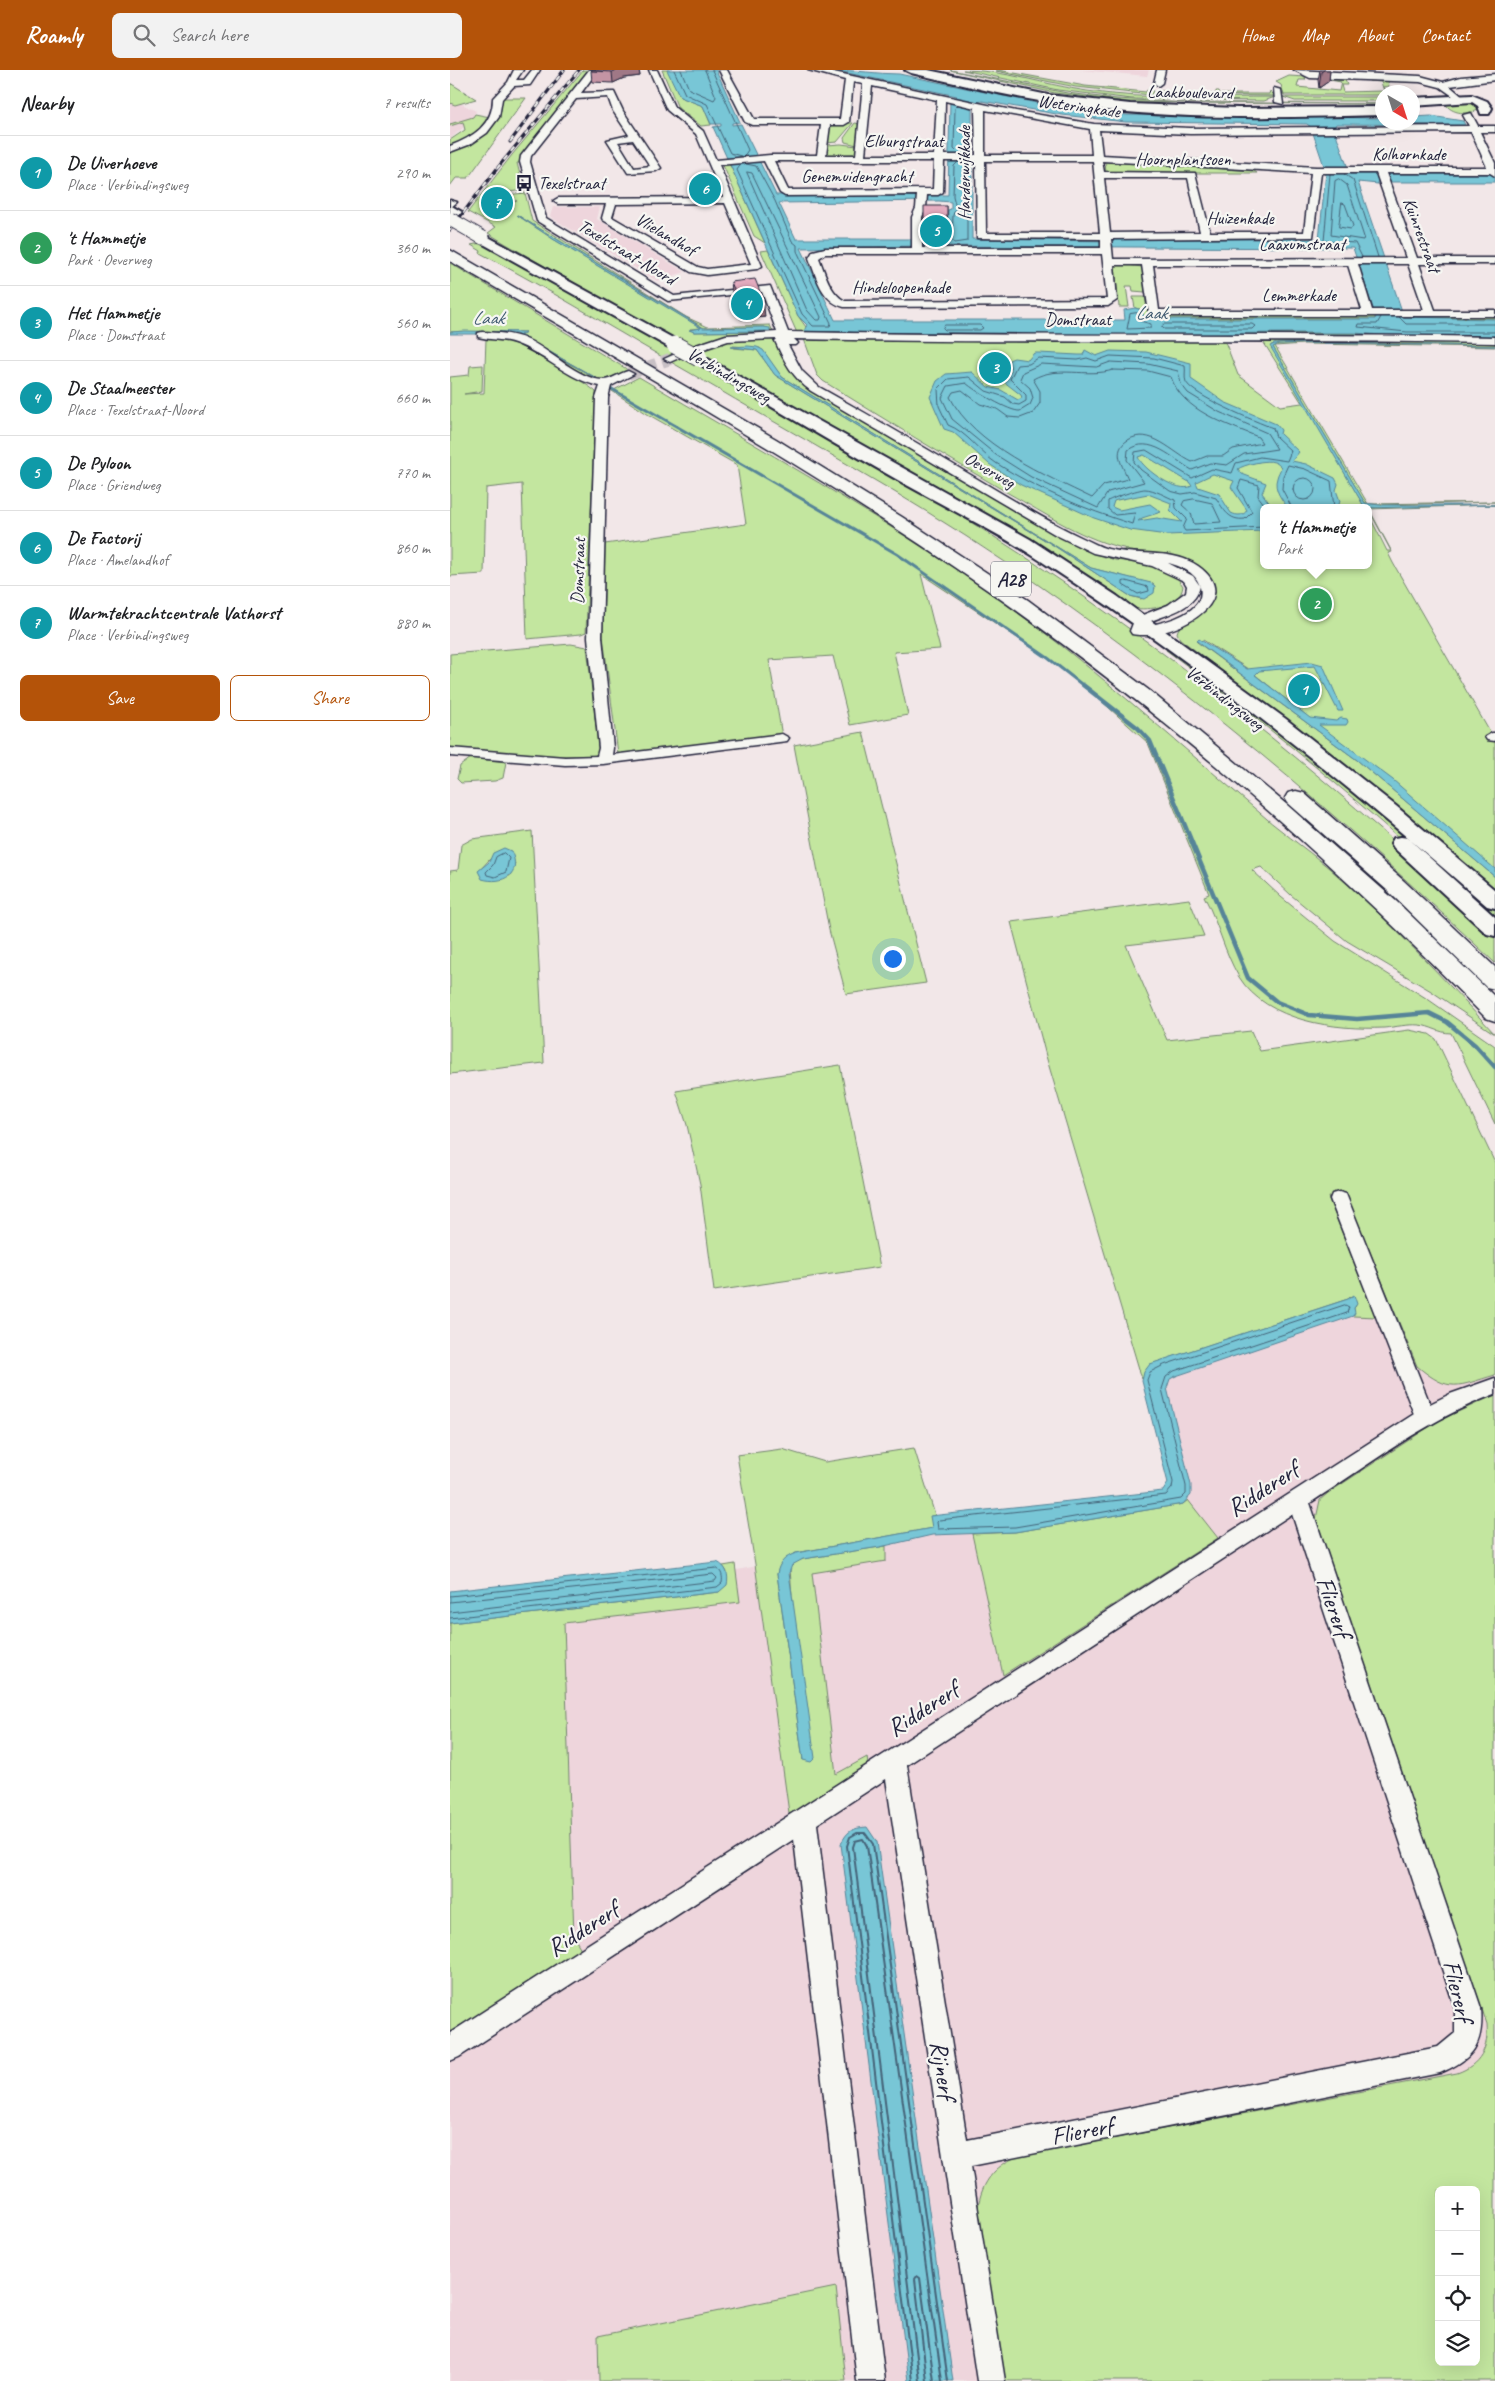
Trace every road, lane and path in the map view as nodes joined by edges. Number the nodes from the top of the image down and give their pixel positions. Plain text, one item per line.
1 (519, 70) edge
2 (536, 70) edge
3 (594, 70) edge
4 (653, 70) edge
5 (723, 70) edge
6 (812, 70) edge
7 (911, 70) edge
8 (958, 70) edge
9 (1161, 70) edge
10 (1298, 70) edge
11 (1495, 77) edge
12 (864, 78) junction
13 (1439, 81) junction
14 (512, 83) junction
15 (1158, 83) dead end
16 (573, 96) junction
17 (944, 98) junction
18 (1460, 98) junction
19 (1375, 102) edge
20 (1495, 102) edge
21 (1420, 103) edge
22 (982, 106) junction
23 (1445, 107) junction
24 (1487, 108) edge
25 (1420, 110) edge
26 (1375, 111) edge
27 (826, 122) junction
28 (1471, 122) junction
29 (1094, 127) junction
30 (1495, 129) edge
31 (636, 137) junction
32 (450, 150) edge
33 (770, 158) junction
34 (821, 158) junction
35 (860, 158) junction
36 (939, 158) junction
37 (980, 158) junction
38 (1096, 158) junction
39 (712, 163) junction
40 (1263, 168) junction
41 (1320, 170) junction
42 (1380, 171) junction
43 (1495, 172) edge
44 (1099, 175) junction
45 (1201, 175) junction
46 (922, 197) junction
47 (729, 200) junction
48 (558, 201) dead end
49 (612, 202) junction
50 (451, 206) edge
51 (450, 219) edge
52 (1206, 234) junction
53 (484, 235) junction
54 (450, 242) edge
55 (917, 245) junction
56 (1108, 247) junction
57 (462, 258) edge
58 (1495, 261) edge
59 (1147, 262) junction
60 (1354, 262) junction
61 (1414, 262) junction
62 (766, 288) joint
63 (1368, 312) junction
64 (1404, 312) joint
65 (1431, 313) junction
66 (1495, 313) edge
67 (482, 335) dead end
68 (784, 335) junction
69 (1495, 340) edge
70 (696, 354) junction
71 (628, 374) tunnel mouth
72 (606, 384) junction
73 (1144, 628) junction
74 (782, 738) dead end
75 (450, 752) edge
76 (603, 760) junction
77 (1495, 901) edge
78 (1495, 929) edge
79 (1495, 981) edge
80 (1495, 1012) edge
81 (1339, 1199) dead end
82 (1495, 1386) edge
83 (1425, 1416) junction
84 (1298, 1500) junction
85 (895, 1760) junction
86 (804, 1818) junction
87 (450, 2048) edge
88 (957, 2155) junction
89 (872, 2381) edge
90 (991, 2381) edge

1 - 14 street
2 - 14 street
3 - 16 street
4 - 39 street
5 - 27 street
6 - 12 street, Weteringkade
7 - 26 main road, Laakboulevard
8 - 19 main road, Laakboulevard
9 - 15 street
10 - 13 street
11 - 13 street
12 - 17 street, Weteringkade
12 - 27 street
12 - 35 street
13 - 18 street
14 - 32 street
16 - 31 street
16 - 62 street, Texelstraat-Noord
17 - 22 street, Weteringkade
17 - 36 street
18 - 23 main road
18 - 24 main road
20 - 24 main road
21 - 23 main road
22 - 29 street, Weteringkade
22 - 37 street, Harderwijkkade
23 - 25 main road
23 - 28 main road
24 - 28 main road
27 - 34 street
28 - 29 street, Weteringkade
28 - 30 street, Weteringkade
28 - 43 street
29 - 38 street
31 - 31 street
33 - 34 street, Elburgstraat
33 - 39 street, Elburgstraat
33 - 46 street, Genemuidengracht
34 - 35 street, Elburgstraat
35 - 36 street, Elburgstraat
36 - 37 street, Elburgstraat
36 - 46 street, Genemuidengracht
37 - 38 street, Elburgstraat
37 - 56 street, Harderwijkkade
38 - 40 street, Hoornplantsoen
38 - 44 street
39 - 47 street
40 - 41 street, Hoornplantsoen
40 - 45 street, Hoornplantsoen
41 - 42 street, Kolhornkade
41 - 52 street, Huizenkade
42 - 43 street, Kolhornkade
42 - 61 street, Kuinrestraat
44 - 45 street, Hoornplantsoen
44 - 56 street
45 - 52 street
46 - 55 street
47 - 49 street
47 - 49 street, Vlielandhof
48 - 49 street
50 - 53 main road, Verbindingsweg
51 - 53 main road, Verbindingsweg, bridge
52 - 56 street, Huizenkade
53 - 70 main road, Verbindingsweg, bridge
54 - 57 highway, A28
55 - 56 street, Hindeloopenkade
55 - 56 street, Hindeloopenkade
56 - 59 street, Laaxumstraat
57 - 79 highway, A28
57 - 80 highway, A28
58 - 61 street, Laaxumstraat
59 - 60 street, Laaxumstraat
59 - 63 street, Lemmerkade
60 - 61 street, Laaxumstraat
60 - 63 street
61 - 65 street, Kuinrestraat
62 - 68 street, Oeverweg
63 - 64 street, Lemmerkade
64 - 65 street, Lemmerkade
65 - 66 street, Lemmerkade
67 - 72 street
68 - 69 street, Domstraat
68 - 70 street, Domstraat
68 - 73 street, Oeverweg
70 - 73 main road, Verbindingsweg
71 - 72 street
72 - 76 street, Domstraat
73 - 77 main road, Verbindingsweg
73 - 78 main road, Verbindingsweg
74 - 76 street
75 - 76 street
81 - 83 street
82 - 83 street
83 - 84 street, Riddererf
84 - 85 street, Riddererf
84 - 88 street, Fliererf
85 - 86 street, Riddererf
85 - 88 street, Rijnerf
86 - 87 street, Riddererf
86 - 89 street
88 - 90 street, Rijnerf

